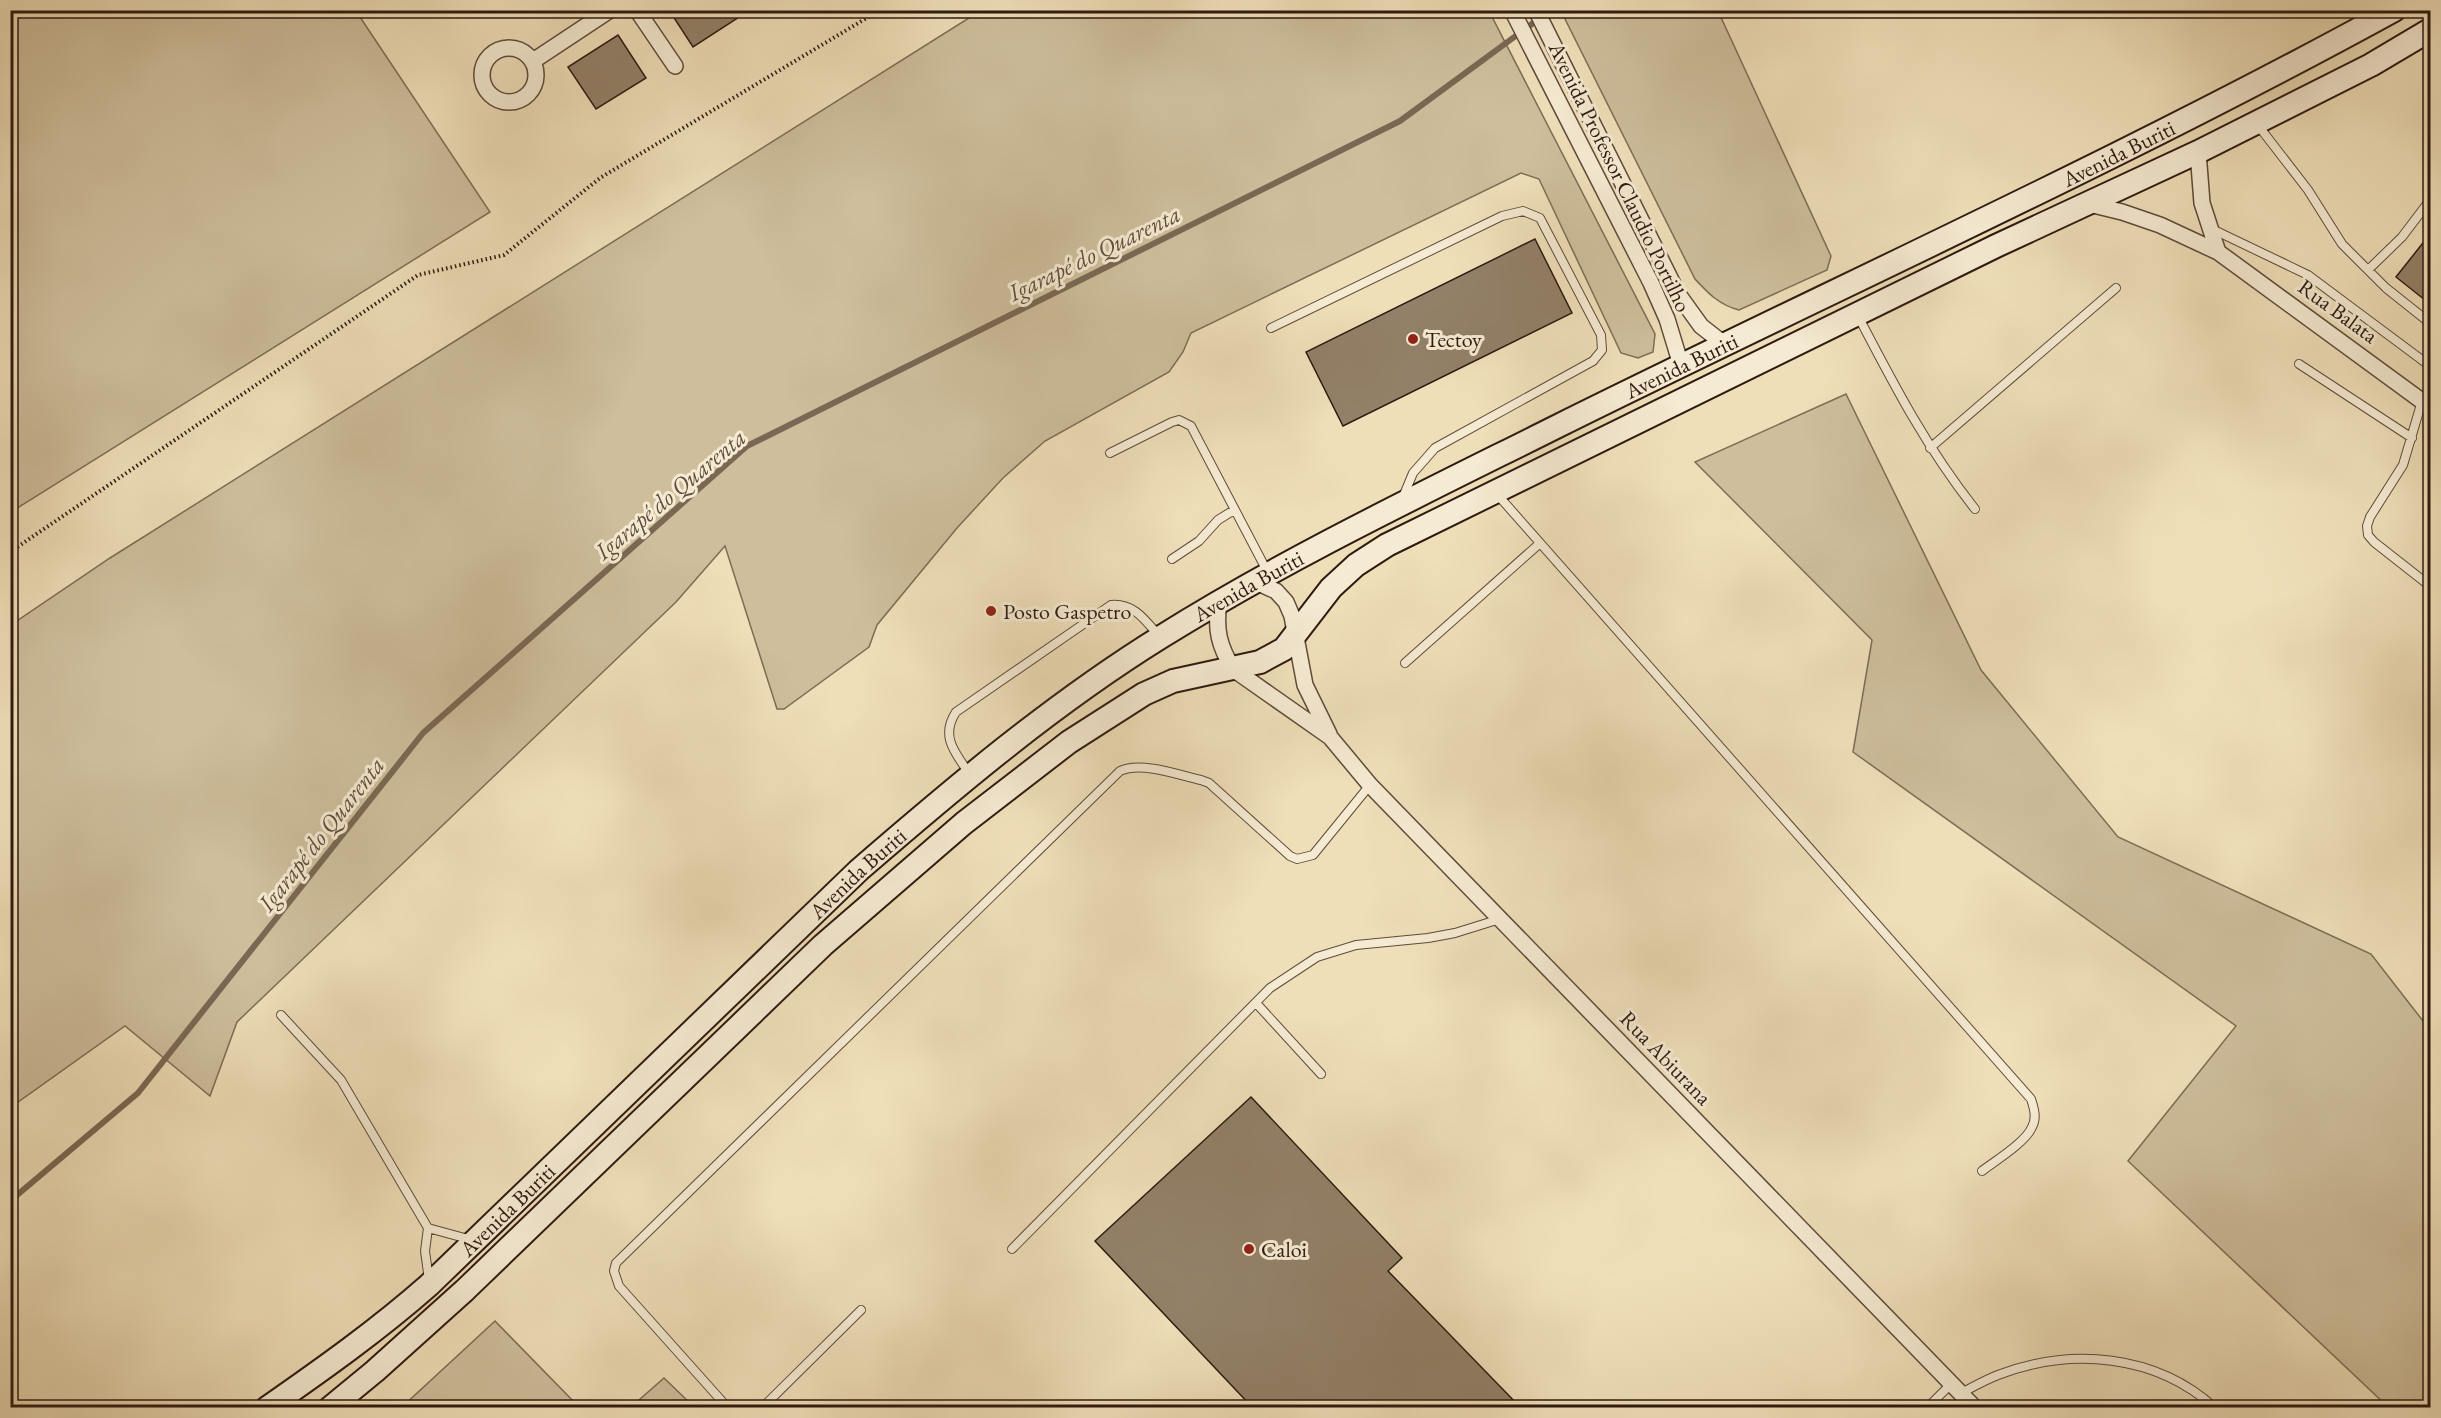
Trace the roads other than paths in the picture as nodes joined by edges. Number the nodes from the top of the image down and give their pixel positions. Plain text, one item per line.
1 (610, 10) edge
2 (638, 10) edge
3 (1512, 10) edge
4 (1536, 10) edge
5 (2394, 10) edge
6 (2430, 30) edge
7 (532, 61) dead end
8 (675, 66) dead end
9 (2256, 123) junction
10 (2198, 152) junction
11 (2430, 200) edge
12 (2089, 204) junction
13 (2208, 227) junction
14 (2218, 252) junction
15 (2368, 270) junction
16 (2116, 288) dead end
17 (1857, 314) junction
18 (2430, 322) edge
19 (1271, 328) dead end
20 (1724, 344) junction
21 (2299, 364) dead end
22 (1681, 365) junction
23 (2430, 366) edge
24 (2426, 404) edge
25 (2412, 438) junction
26 (1930, 448) junction
27 (1110, 453) dead end
28 (1495, 491) junction
29 (1399, 505) junction
30 (1975, 509) dead end
31 (1234, 510) junction
32 (1539, 544) junction
33 (1172, 559) dead end
34 (1262, 578) junction
35 (2430, 586) edge
36 (1219, 603) junction
37 (1297, 634) junction
38 (1160, 638) junction
39 (1405, 663) dead end
40 (1233, 669) junction
41 (1330, 737) junction
42 (971, 776) junction
43 (1371, 785) junction
44 (1500, 919) junction
45 (1256, 1003) junction
46 (280, 1015) dead end
47 (1321, 1074) dead end
48 (1982, 1172) dead end
49 (428, 1228) junction
50 (476, 1242) junction
51 (1012, 1248) dead end
52 (429, 1285) junction
53 (861, 1310) dead end
54 (1956, 1388) junction
55 (337, 1404) edge
56 (267, 1407) edge
57 (728, 1407) edge
58 (762, 1407) edge
59 (1926, 1407) edge
60 (1975, 1407) edge
61 (2215, 1407) edge

1 - 7 street
2 - 8 street
3 - 22 street, Avenida Professor Claudio Portilho
4 - 20 street
5 - 20 main road, Avenida Buriti
6 - 9 main road, Avenida Buriti
9 - 10 main road, Avenida Buriti
9 - 15 lane
10 - 12 main road, Avenida Buriti
10 - 13 street
11 - 15 lane
12 - 14 street, Rua Balata
12 - 17 main road, Avenida Buriti
13 - 14 street
13 - 23 lane
14 - 24 street, Rua Balata
15 - 18 lane
16 - 26 lane
17 - 26 lane
17 - 28 main road, Avenida Buriti
19 - 29 lane
20 - 22 main road, Avenida Buriti
21 - 25 lane
22 - 29 main road, Avenida Buriti
24 - 25 lane
25 - 35 lane
26 - 30 lane
27 - 31 lane
28 - 32 lane
28 - 37 main road, Avenida Buriti
29 - 34 main road, Avenida Buriti
31 - 33 lane
31 - 34 lane
32 - 39 lane
32 - 48 lane
34 - 36 main road, Avenida Buriti
34 - 37 street, Rua Abiurana
36 - 38 main road, Avenida Buriti
36 - 40 street, Rua Abiurana
37 - 40 main road, Avenida Buriti
37 - 41 street, Rua Abiurana
38 - 42 main road, Avenida Buriti
38 - 42 lane
40 - 41 street, Rua Abiurana
40 - 55 main road, Avenida Buriti
41 - 43 street, Rua Abiurana
42 - 50 main road, Avenida Buriti
43 - 44 street, Rua Abiurana
43 - 57 lane
44 - 45 lane
44 - 54 street, Rua Abiurana
45 - 47 lane
45 - 51 lane
46 - 49 lane
49 - 50 lane
49 - 52 lane
50 - 52 main road, Avenida Buriti
52 - 56 main road, Avenida Buriti
53 - 58 lane
54 - 59 lane
54 - 60 street, Rua Abiurana
54 - 61 lane

